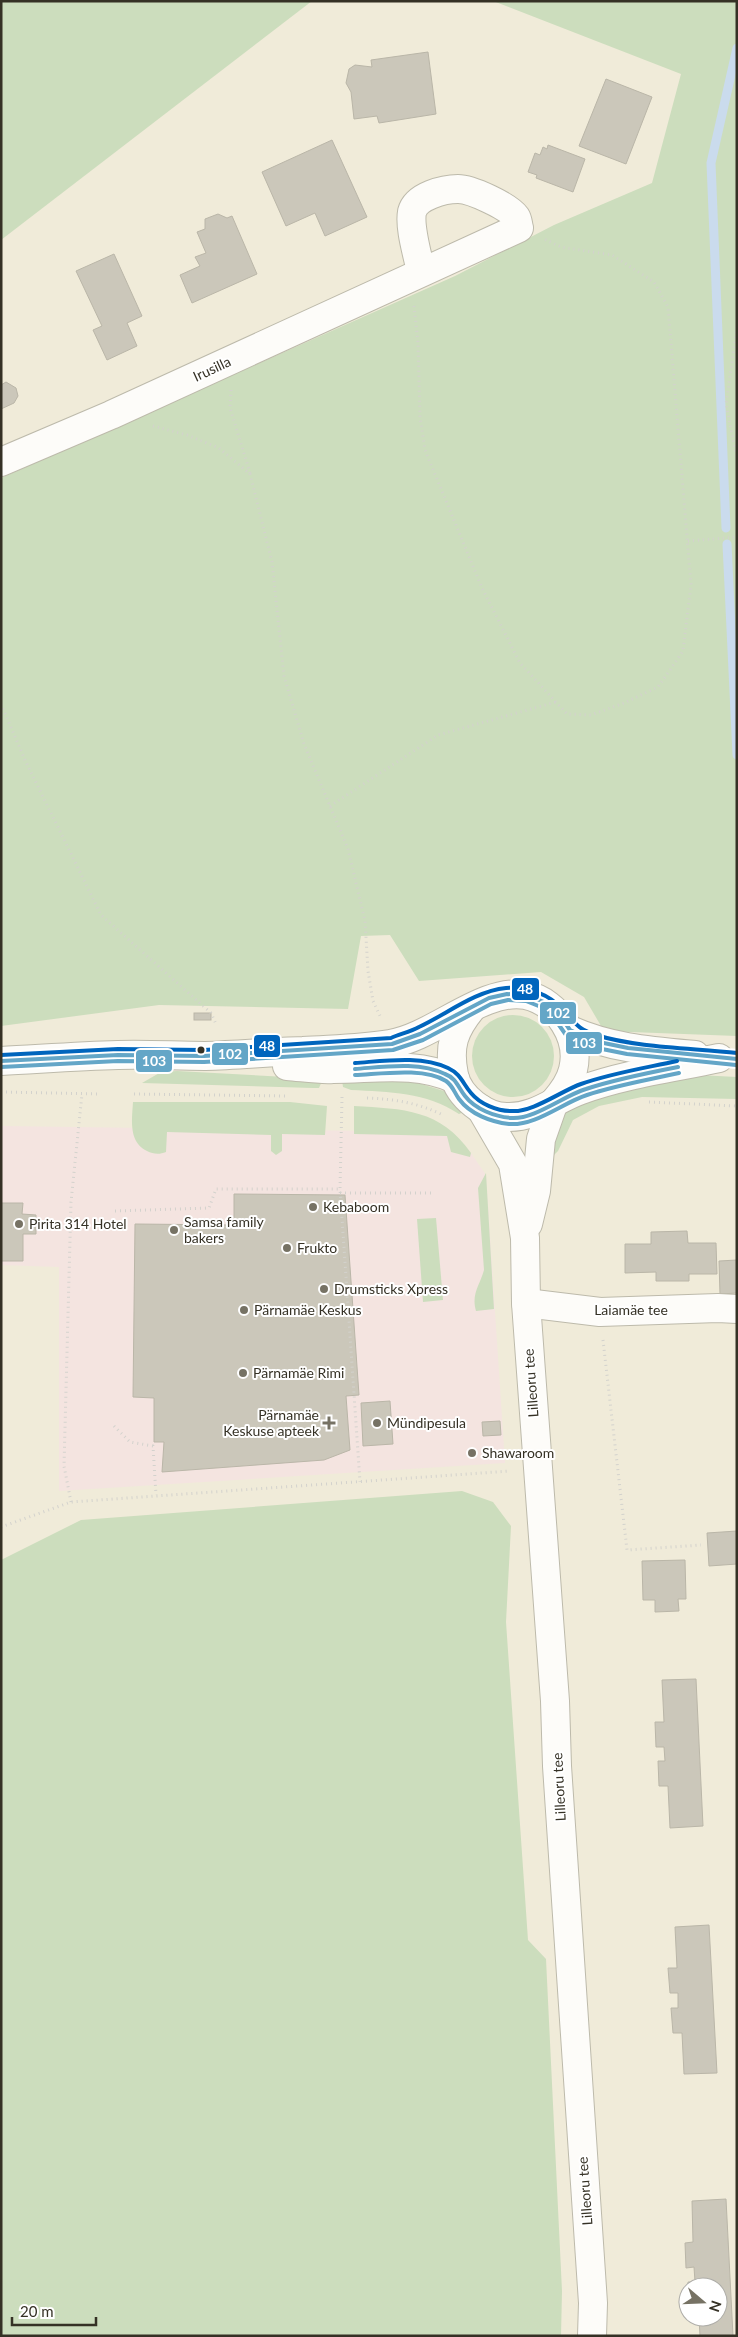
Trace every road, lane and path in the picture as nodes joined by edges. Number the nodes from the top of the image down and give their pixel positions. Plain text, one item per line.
1 (519, 228) junction
2 (414, 276) junction
3 (737, 327) edge
4 (232, 359) junction
5 (111, 415) junction
6 (737, 459) edge
7 (1, 462) edge
8 (250, 474) junction
9 (737, 537) edge
10 (688, 540) junction
11 (556, 702) junction
12 (1, 704) edge
13 (330, 806) junction
14 (472, 1008) junction
15 (216, 1024) dead end
16 (570, 1030) junction
17 (392, 1044) junction
18 (204, 1056) junction
19 (728, 1058) edge
20 (1, 1061) edge
21 (455, 1079) junction
22 (1, 1092) edge
23 (82, 1094) junction
24 (101, 1094) dead end
25 (134, 1094) dead end
26 (291, 1096) dead end
27 (336, 1097) dead end
28 (342, 1097) junction
29 (351, 1098) dead end
30 (360, 1098) dead end
31 (554, 1102) junction
32 (642, 1103) dead end
33 (737, 1106) edge
34 (481, 1109) junction
35 (451, 1118) dead end
36 (340, 1191) junction
37 (432, 1193) dead end
38 (116, 1211) dead end
39 (525, 1238) junction
40 (526, 1303) junction
41 (737, 1309) edge
42 (600, 1312) junction
43 (114, 1426) dead end
44 (511, 1461) dead end
45 (360, 1482) junction
46 (156, 1495) junction
47 (71, 1502) junction
48 (1, 1527) edge
49 (701, 1545) dead end
50 (592, 2336) edge

1 - 2 street, Irusilla
1 - 2 street
1 - 10 path
2 - 4 street, Irusilla
2 - 11 path
3 - 6 path
4 - 5 street, Irusilla
4 - 8 path
5 - 7 street, Irusilla
5 - 8 path
8 - 13 path
9 - 10 path
10 - 11 path
11 - 13 path
12 - 15 path
13 - 17 path
14 - 16 street
14 - 17 street
14 - 21 street
16 - 19 street
16 - 31 street
17 - 18 street
18 - 20 street
18 - 21 street
19 - 31 street
21 - 34 street
22 - 23 path
23 - 24 path
23 - 47 path
25 - 26 path
27 - 28 path
28 - 29 path
28 - 36 path
30 - 35 path
31 - 34 street
31 - 39 street, Lilleoru tee
32 - 33 path
34 - 39 street, Lilleoru tee
36 - 37 path
36 - 38 path
36 - 45 path
39 - 40 street, Lilleoru tee
40 - 42 street, Laiamäe tee
40 - 50 street, Lilleoru tee
41 - 42 street, Laiamäe tee
42 - 49 path
43 - 46 path
44 - 45 path
45 - 46 path
46 - 47 path
47 - 48 path

